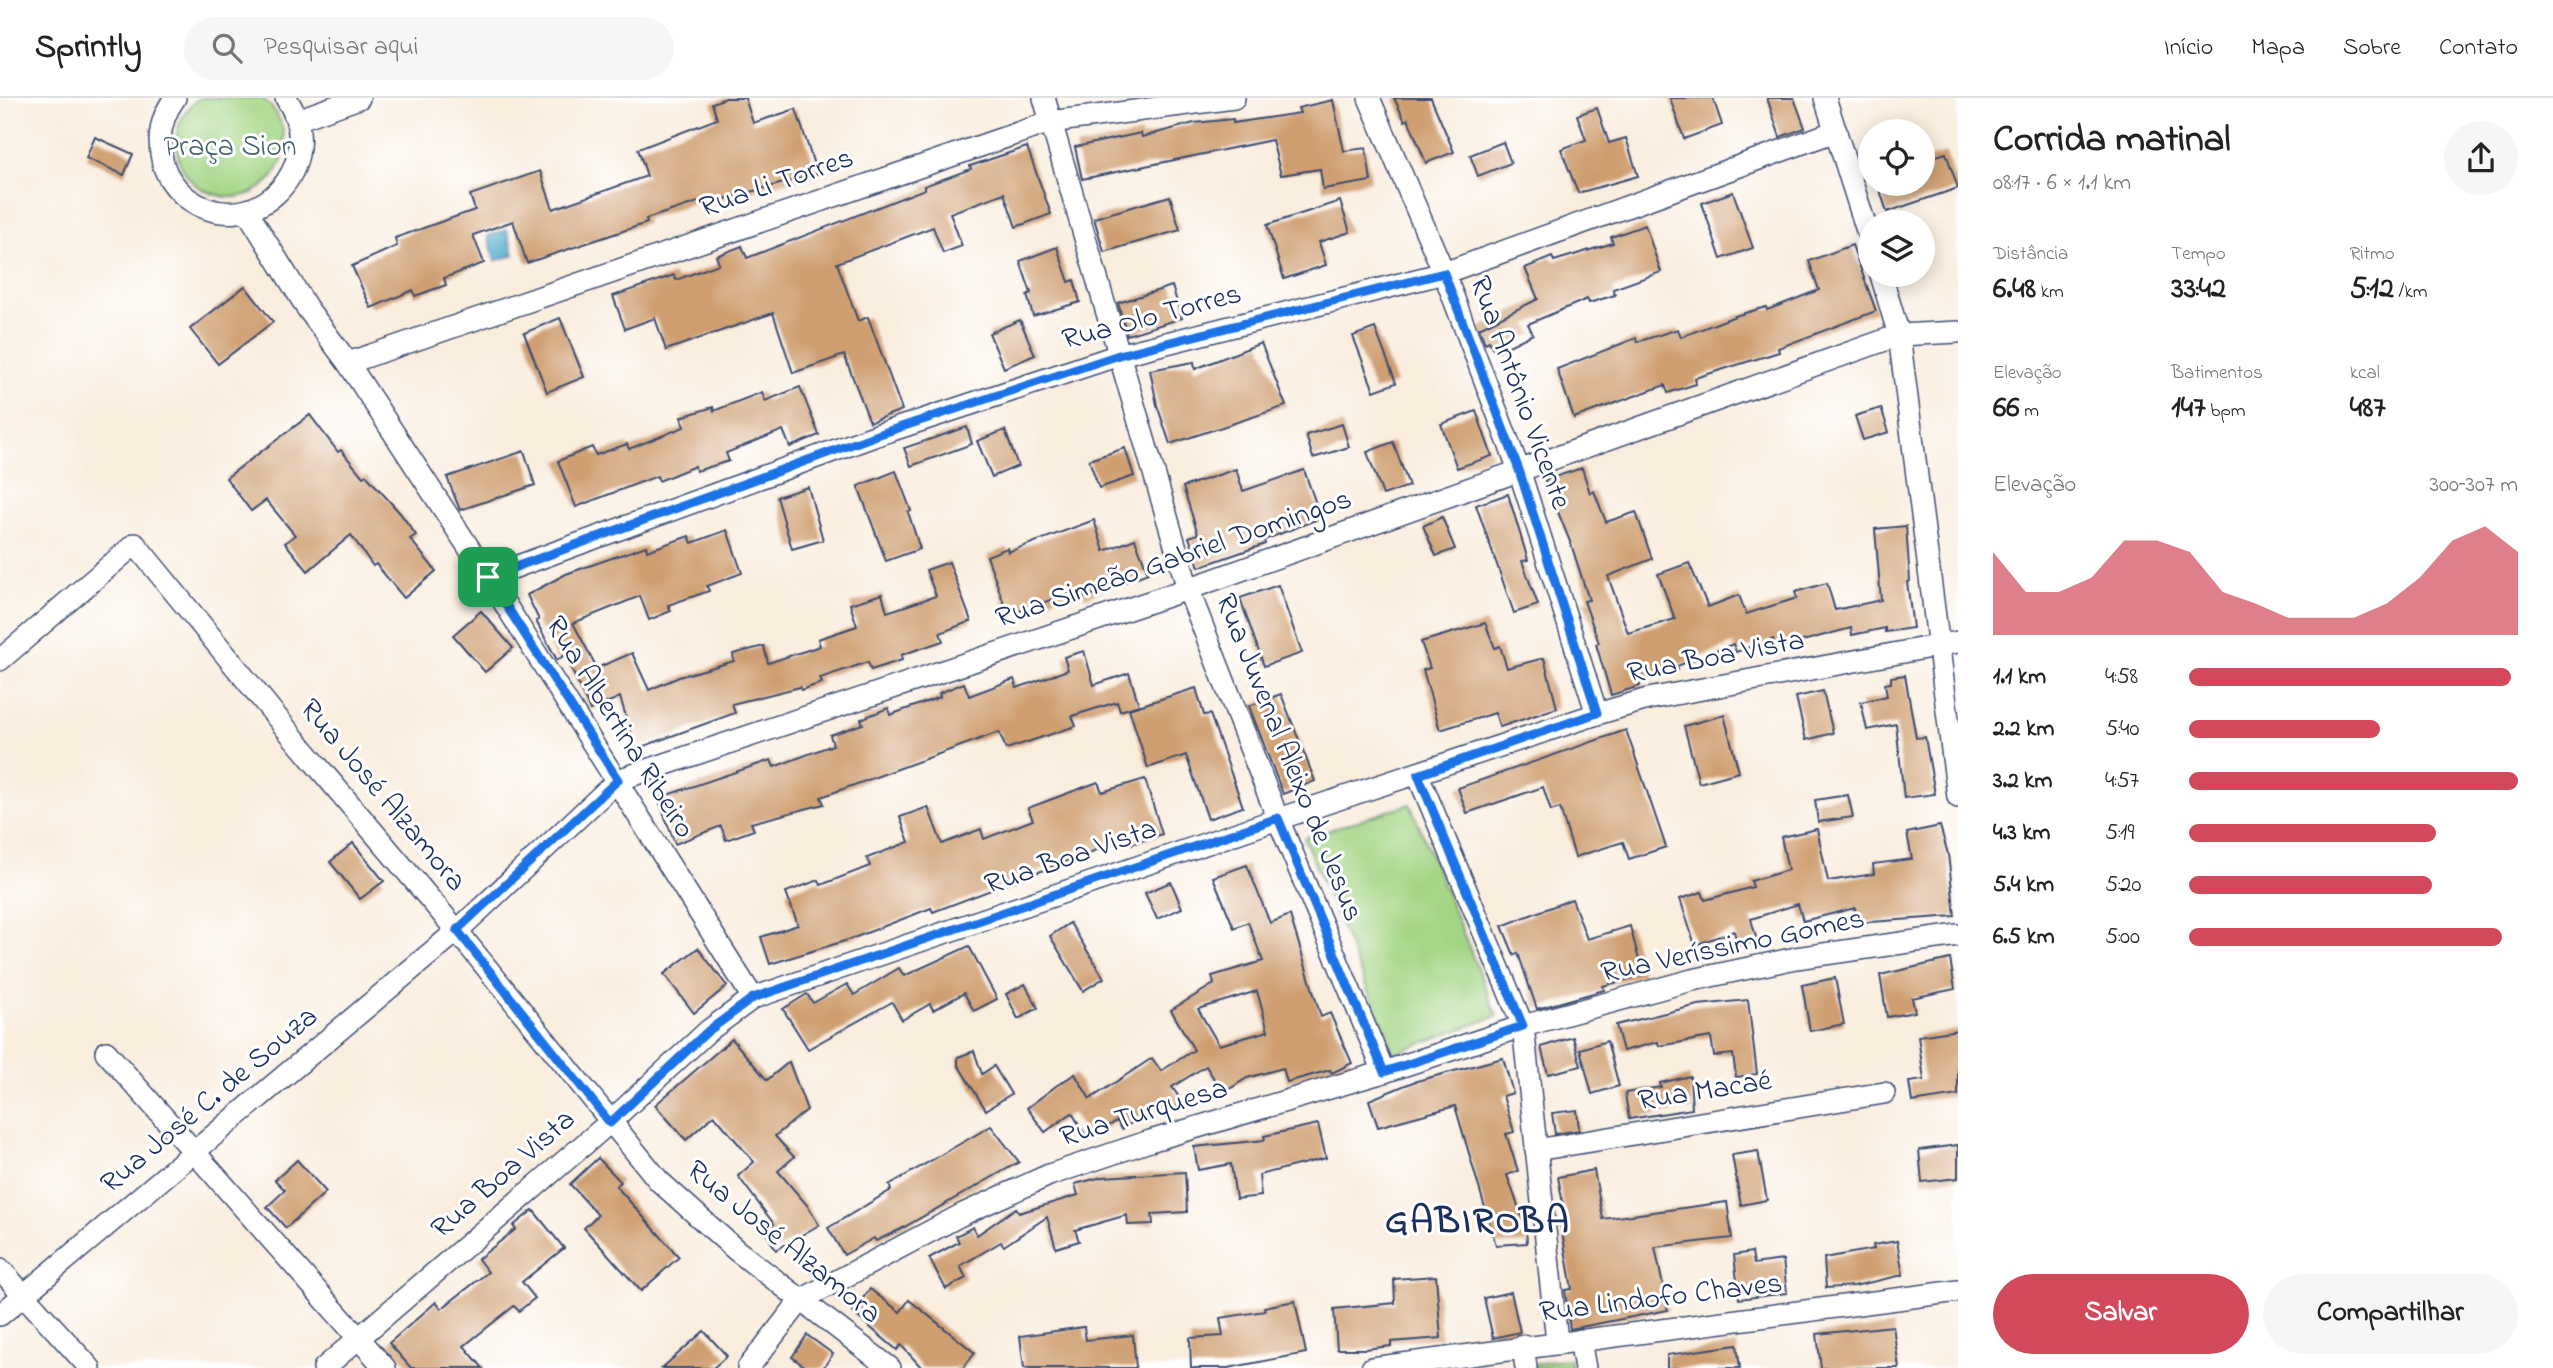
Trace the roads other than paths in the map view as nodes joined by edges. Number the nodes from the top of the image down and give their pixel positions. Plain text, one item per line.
1 (286, 98) edge
2 (359, 98) edge
3 (1044, 98) edge
4 (1234, 98) edge
5 (1369, 98) edge
6 (1825, 98) edge
7 (172, 99) edge
8 (297, 120) junction
9 (1050, 122) junction
10 (1836, 131) junction
11 (1861, 210) edge
12 (247, 211) junction
13 (1444, 273) junction
14 (1885, 287) edge
15 (1958, 332) edge
16 (1899, 335) junction
17 (1119, 355) junction
18 (348, 363) junction
19 (1519, 470) junction
20 (488, 577) junction
21 (1188, 589) junction
22 (1948, 643) edge
23 (0, 660) edge
24 (1597, 713) junction
25 (1418, 775) junction
26 (618, 780) junction
27 (1958, 797) edge
28 (1278, 818) junction
29 (457, 930) junction
30 (1958, 935) edge
31 (753, 998) junction
32 (1523, 1026) junction
33 (106, 1052) dead end
34 (1384, 1072) junction
35 (1884, 1093) dead end
36 (610, 1123) junction
37 (1536, 1150) junction
38 (195, 1153) junction
39 (0, 1269) edge
40 (1958, 1291) edge
41 (26, 1294) junction
42 (801, 1300) junction
43 (0, 1315) edge
44 (359, 1339) junction
45 (1580, 1340) junction
46 (1557, 1341) junction
47 (1523, 1346) junction
48 (90, 1368) edge
49 (324, 1368) edge
50 (385, 1368) edge
51 (748, 1368) edge
52 (890, 1368) edge
53 (1372, 1368) edge
54 (1526, 1368) edge
55 (1585, 1368) edge

1 - 8 street
2 - 8 street
3 - 9 street, Rua Juvenal Aleixo de Jesus
4 - 9 street, Rua Li Torres
5 - 13 street, Rua Antônio Vicente
6 - 10 street
7 - 12 street
8 - 12 street
9 - 17 street, Rua Juvenal Aleixo de Jesus
9 - 18 street, Rua Li Torres
10 - 11 street
10 - 13 street, Rua Olo Torres
12 - 18 street, Rua Albertina Ribeiro
13 - 17 street, Rua Olo Torres
13 - 19 street, Rua Antônio Vicente
14 - 16 street
15 - 16 street, Rua Simeão Gabriel Domingos
16 - 19 street, Rua Simeão Gabriel Domingos
16 - 22 street
17 - 20 street, Rua Olo Torres
17 - 21 street, Rua Juvenal Aleixo de Jesus
18 - 20 street, Rua Albertina Ribeiro
19 - 21 street, Rua Simeão Gabriel Domingos
19 - 24 street, Rua Antônio Vicente
20 - 26 street, Rua Albertina Ribeiro
21 - 26 street, Rua Simeão Gabriel Domingos
21 - 28 street, Rua Juvenal Aleixo de Jesus
22 - 24 street, Rua Boa Vista
22 - 27 street
23 - 29 street, Rua José Alzamora
24 - 25 street, Rua Boa Vista
25 - 28 street, Rua Boa Vista
25 - 32 street
26 - 29 street, Rua Simeão Gabriel Domingos
26 - 31 street, Rua Albertina Ribeiro
28 - 31 street, Rua Boa Vista
28 - 34 street, Rua Juvenal Aleixo de Jesus
29 - 36 street, Rua José Alzamora
29 - 38 street, Rua José C. de Souza
30 - 32 street, Rua Veríssimo Gomes
31 - 36 street, Rua Boa Vista
32 - 34 street, Rua Turquesa
32 - 37 street
33 - 38 street
34 - 42 street, Rua Turquesa
35 - 37 street, Rua Macaé
36 - 42 street, Rua José Alzamora
36 - 44 street, Rua Boa Vista
37 - 46 street
38 - 41 street, Rua José C. de Souza
38 - 44 street
39 - 41 street
40 - 45 street, Rua Lindofo Chaves
41 - 43 street, Rua José C. de Souza
41 - 48 street
42 - 51 street
42 - 52 street, Rua José Alzamora
44 - 49 street, Rua Boa Vista
44 - 50 street
45 - 46 street, Rua Lindofo Chaves
45 - 55 street
46 - 47 street, Rua Lindofo Chaves
47 - 53 street, Rua Lindofo Chaves
47 - 54 street

